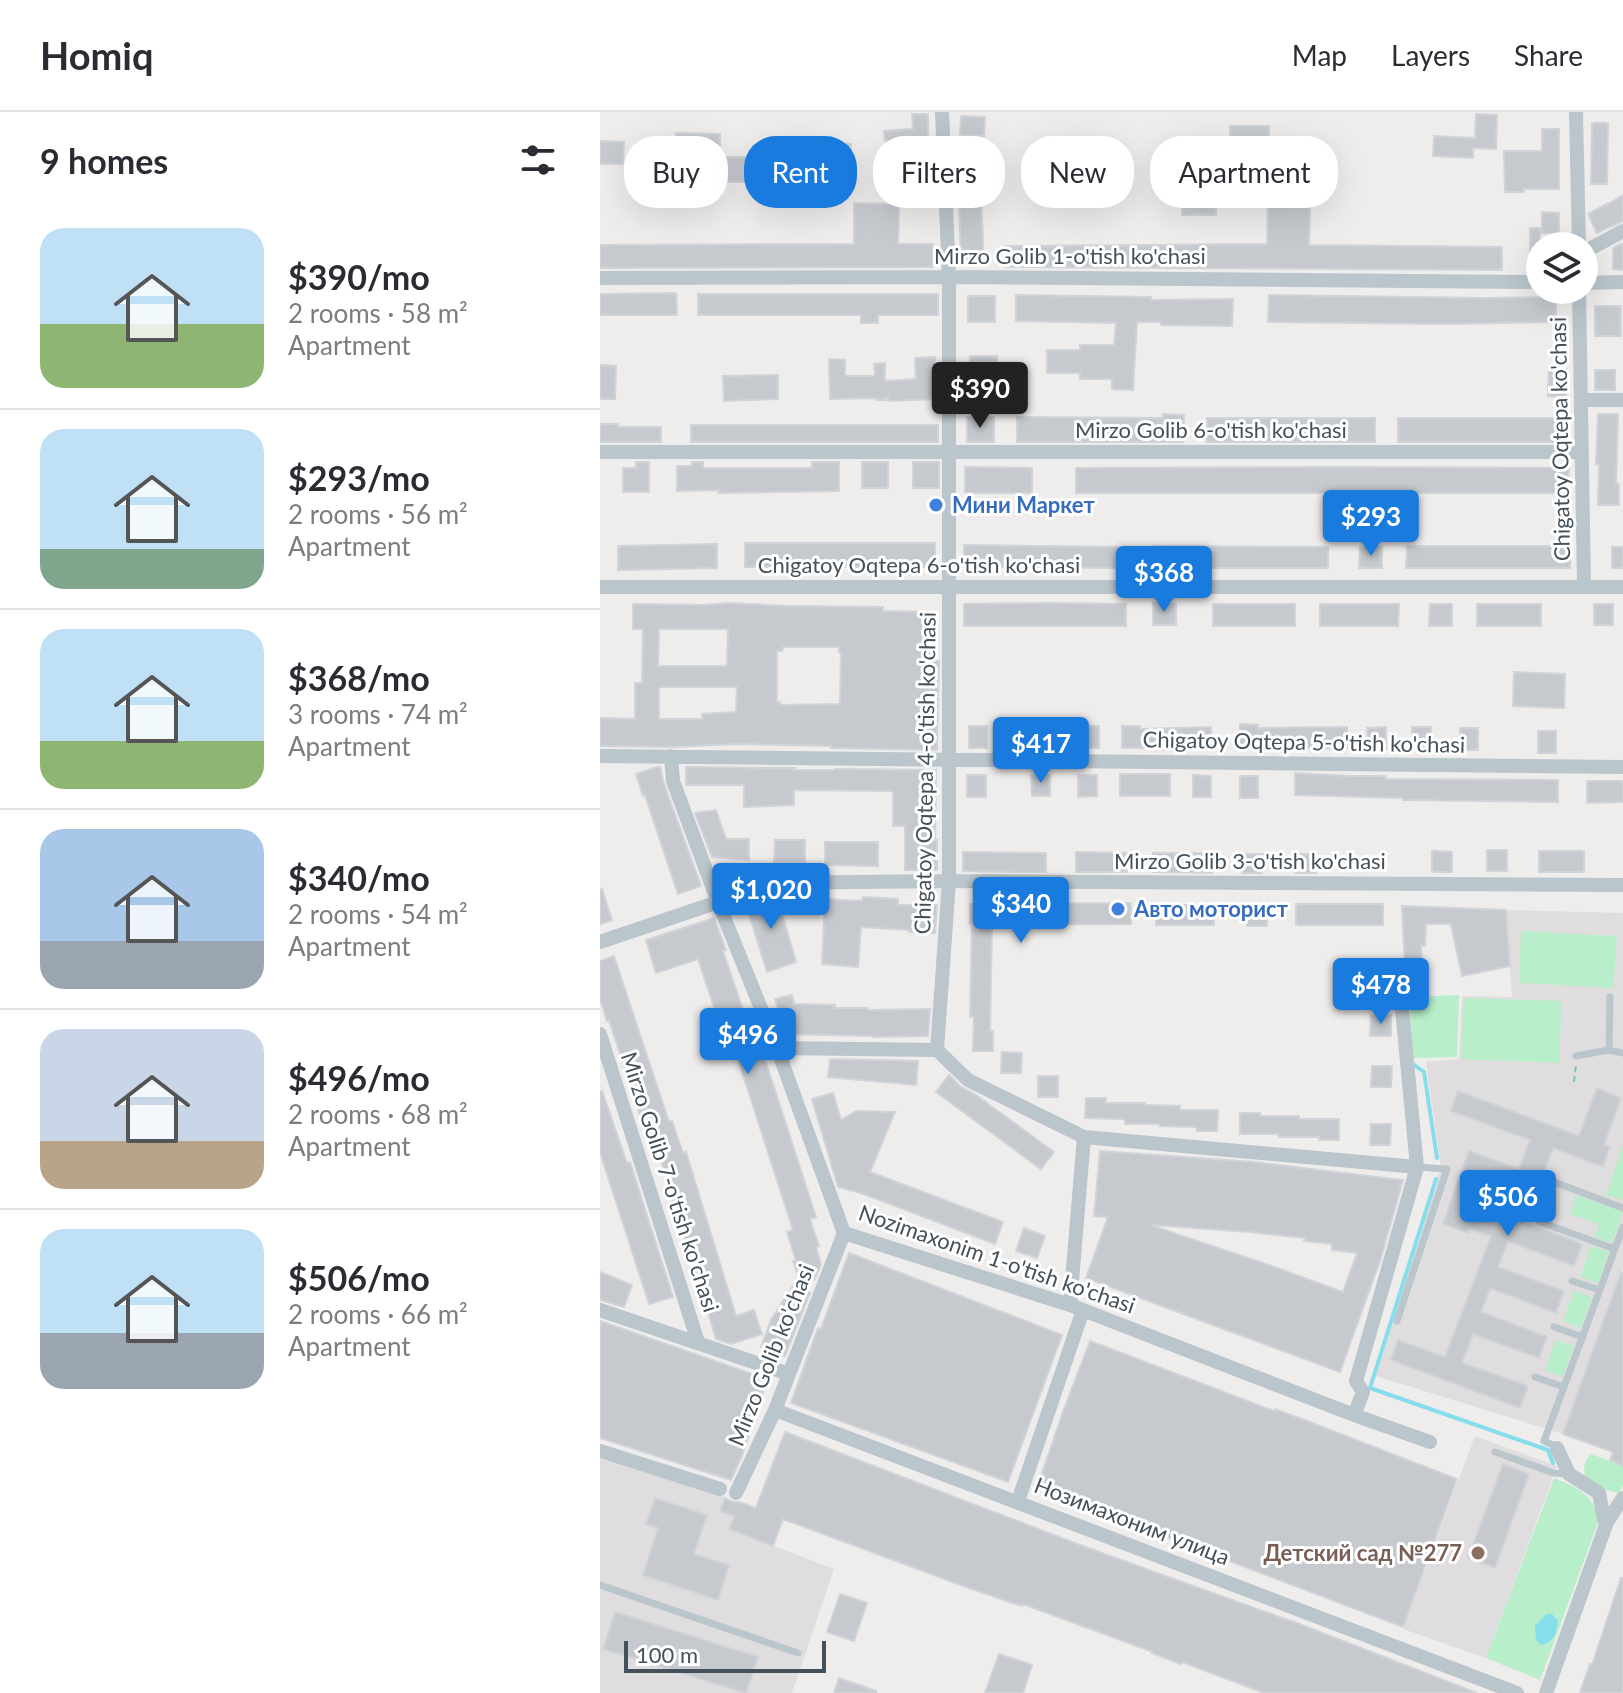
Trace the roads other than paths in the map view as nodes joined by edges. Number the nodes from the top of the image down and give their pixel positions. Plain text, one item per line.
1 (942, 112) edge
2 (1576, 112) edge
3 (1623, 231) edge
4 (1579, 232) edge
5 (1598, 244) edge
6 (949, 277) junction
7 (600, 278) edge
8 (1526, 282) edge
9 (1623, 282) edge
10 (1598, 283) edge
11 (1579, 304) edge
12 (1581, 400) junction
13 (1623, 400) edge
14 (950, 451) junction
15 (600, 452) edge
16 (1582, 452) junction
17 (600, 587) edge
18 (950, 587) junction
19 (1584, 587) junction
20 (1623, 587) edge
21 (600, 756) edge
22 (671, 756) junction
23 (949, 760) junction
24 (1623, 767) edge
25 (949, 881) junction
26 (1623, 885) edge
27 (718, 902) junction
28 (600, 942) edge
29 (1610, 997) dead end
30 (1402, 1009) dead end
31 (600, 1034) edge
32 (777, 1048) junction
33 (937, 1050) junction
34 (1609, 1050) junction
35 (1623, 1053) edge
36 (1576, 1056) road end
37 (1084, 1137) junction
38 (1417, 1167) junction
39 (1623, 1208) edge
40 (1623, 1227) edge
41 (844, 1233) junction
42 (1615, 1249) junction
43 (1572, 1281) dead end
44 (1600, 1290) junction
45 (1076, 1307) junction
46 (600, 1310) edge
47 (1397, 1321) dead end
48 (1554, 1327) dead end
49 (1583, 1337) junction
50 (698, 1342) junction
51 (789, 1374) junction
52 (1535, 1377) dead end
53 (1564, 1387) junction
54 (775, 1410) junction
55 (1354, 1415) junction
56 (1430, 1442) dead end
57 (1557, 1448) joint
58 (600, 1451) edge
59 (1495, 1452) dead end
60 (1569, 1474) junction
61 (720, 1489) dead end
62 (736, 1493) dead end
63 (1599, 1493) junction
64 (1622, 1499) edge
65 (1018, 1501) junction
66 (1607, 1522) junction
67 (600, 1586) edge
68 (798, 1653) dead end
69 (1517, 1693) edge
70 (1546, 1693) edge

1 - 6 street, Chigatoy Oqtepa 4-o'tish ko'chasi
2 - 4 street
3 - 5 street
6 - 7 street, Mirzo Golib 1-o'tish ko'chasi
6 - 8 street, Mirzo Golib 1-o'tish ko'chasi
6 - 14 street, Chigatoy Oqtepa 4-o'tish ko'chasi
9 - 10 street
11 - 12 street, Chigatoy Oqtepa ko'chasi
12 - 13 street
12 - 16 street, Chigatoy Oqtepa ko'chasi
14 - 15 street, Mirzo Golib 6-o'tish ko'chasi
14 - 16 street, Mirzo Golib 6-o'tish ko'chasi
14 - 18 street, Chigatoy Oqtepa 4-o'tish ko'chasi
16 - 19 street, Chigatoy Oqtepa ko'chasi
17 - 18 street, Chigatoy Oqtepa 6-o'tish ko'chasi
18 - 19 street, Chigatoy Oqtepa 6-o'tish ko'chasi
18 - 23 street, Chigatoy Oqtepa 4-o'tish ko'chasi
19 - 20 street, Chigatoy Oqtepa 6-o'tish ko'chasi
21 - 22 street, Chigatoy Oqtepa 5-o'tish ko'chasi
22 - 23 street, Chigatoy Oqtepa 5-o'tish ko'chasi
22 - 27 street, Nozimaxonim 1-o'tish ko'chasi
23 - 24 street, Chigatoy Oqtepa 5-o'tish ko'chasi
23 - 25 street, Chigatoy Oqtepa 4-o'tish ko'chasi
25 - 26 street, Mirzo Golib 3-o'tish ko'chasi
25 - 27 street, Mirzo Golib 3-o'tish ko'chasi
25 - 33 street, Chigatoy Oqtepa 4-o'tish ko'chasi
27 - 28 street, Mirzo Golib 3-o'tish ko'chasi
27 - 32 street, Nozimaxonim 1-o'tish ko'chasi
29 - 34 lane
30 - 38 street
31 - 50 street, Mirzo Golib 7-o'tish ko'chasi
32 - 33 street
32 - 41 street, Nozimaxonim 1-o'tish ko'chasi
33 - 37 street
34 - 35 lane
34 - 36 lane
37 - 38 street
37 - 45 street
38 - 47 lane
38 - 55 street
39 - 42 lane
40 - 42 lane
41 - 45 street, Nozimaxonim 1-o'tish ko'chasi
41 - 51 street, Mirzo Golib ko'chasi
42 - 44 lane
43 - 44 lane
44 - 49 lane
45 - 55 street, Nozimaxonim 1-o'tish ko'chasi
45 - 65 street
46 - 50 street
48 - 49 lane
49 - 53 lane
50 - 51 street
51 - 54 street, Mirzo Golib ko'chasi
52 - 53 lane
53 - 57 lane
54 - 62 street, Mirzo Golib ko'chasi
54 - 65 street, Нозимахоним улица
55 - 56 street, Nozimaxonim 1-o'tish ko'chasi
57 - 60 street
58 - 61 street
59 - 60 lane
60 - 63 street
63 - 64 street
63 - 66 street
64 - 66 street
65 - 69 street, Нозимахоним улица
66 - 70 street
67 - 68 lane

